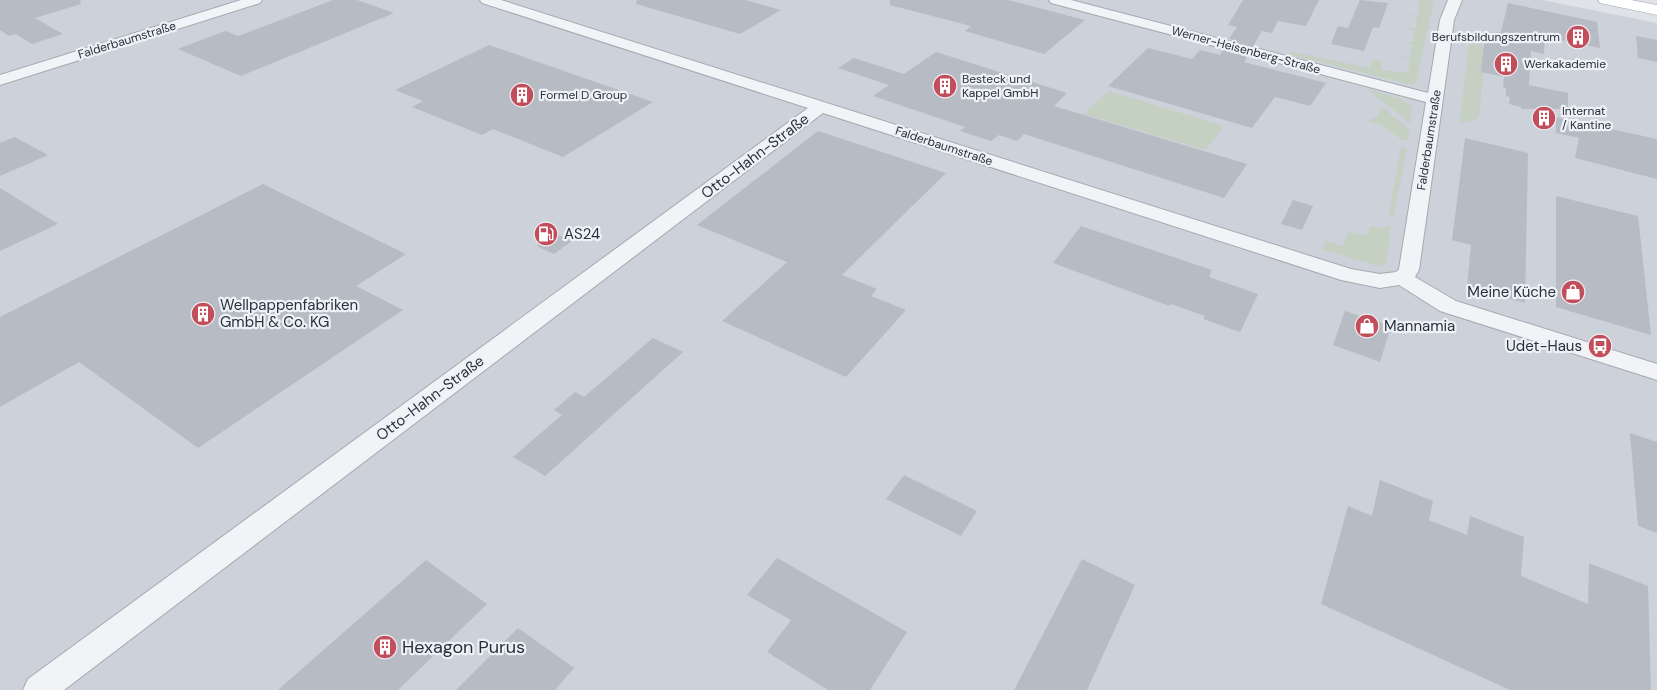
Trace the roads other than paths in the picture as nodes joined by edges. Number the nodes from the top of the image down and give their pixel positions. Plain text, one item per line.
1 (255, 0) edge
2 (487, 0) edge
3 (1056, 0) edge
4 (1606, 0) edge
5 (1636, 0) edge
6 (1451, 4) edge
7 (1657, 4) edge
8 (1657, 10) edge
9 (0, 80) edge
10 (1436, 100) junction
11 (821, 106) junction
12 (1402, 278) junction
13 (1657, 372) edge
14 (39, 690) edge

1 - 9 street, Falderbaumstraße
2 - 11 street, Falderbaumstraße
3 - 10 street, Werner-Heisenberg-Straße
4 - 8 main road
5 - 7 main road
6 - 10 street, Falderbaumstraße
10 - 12 street, Falderbaumstraße
11 - 12 street, Falderbaumstraße
11 - 14 street, Otto-Hahn-Straße
12 - 13 street

